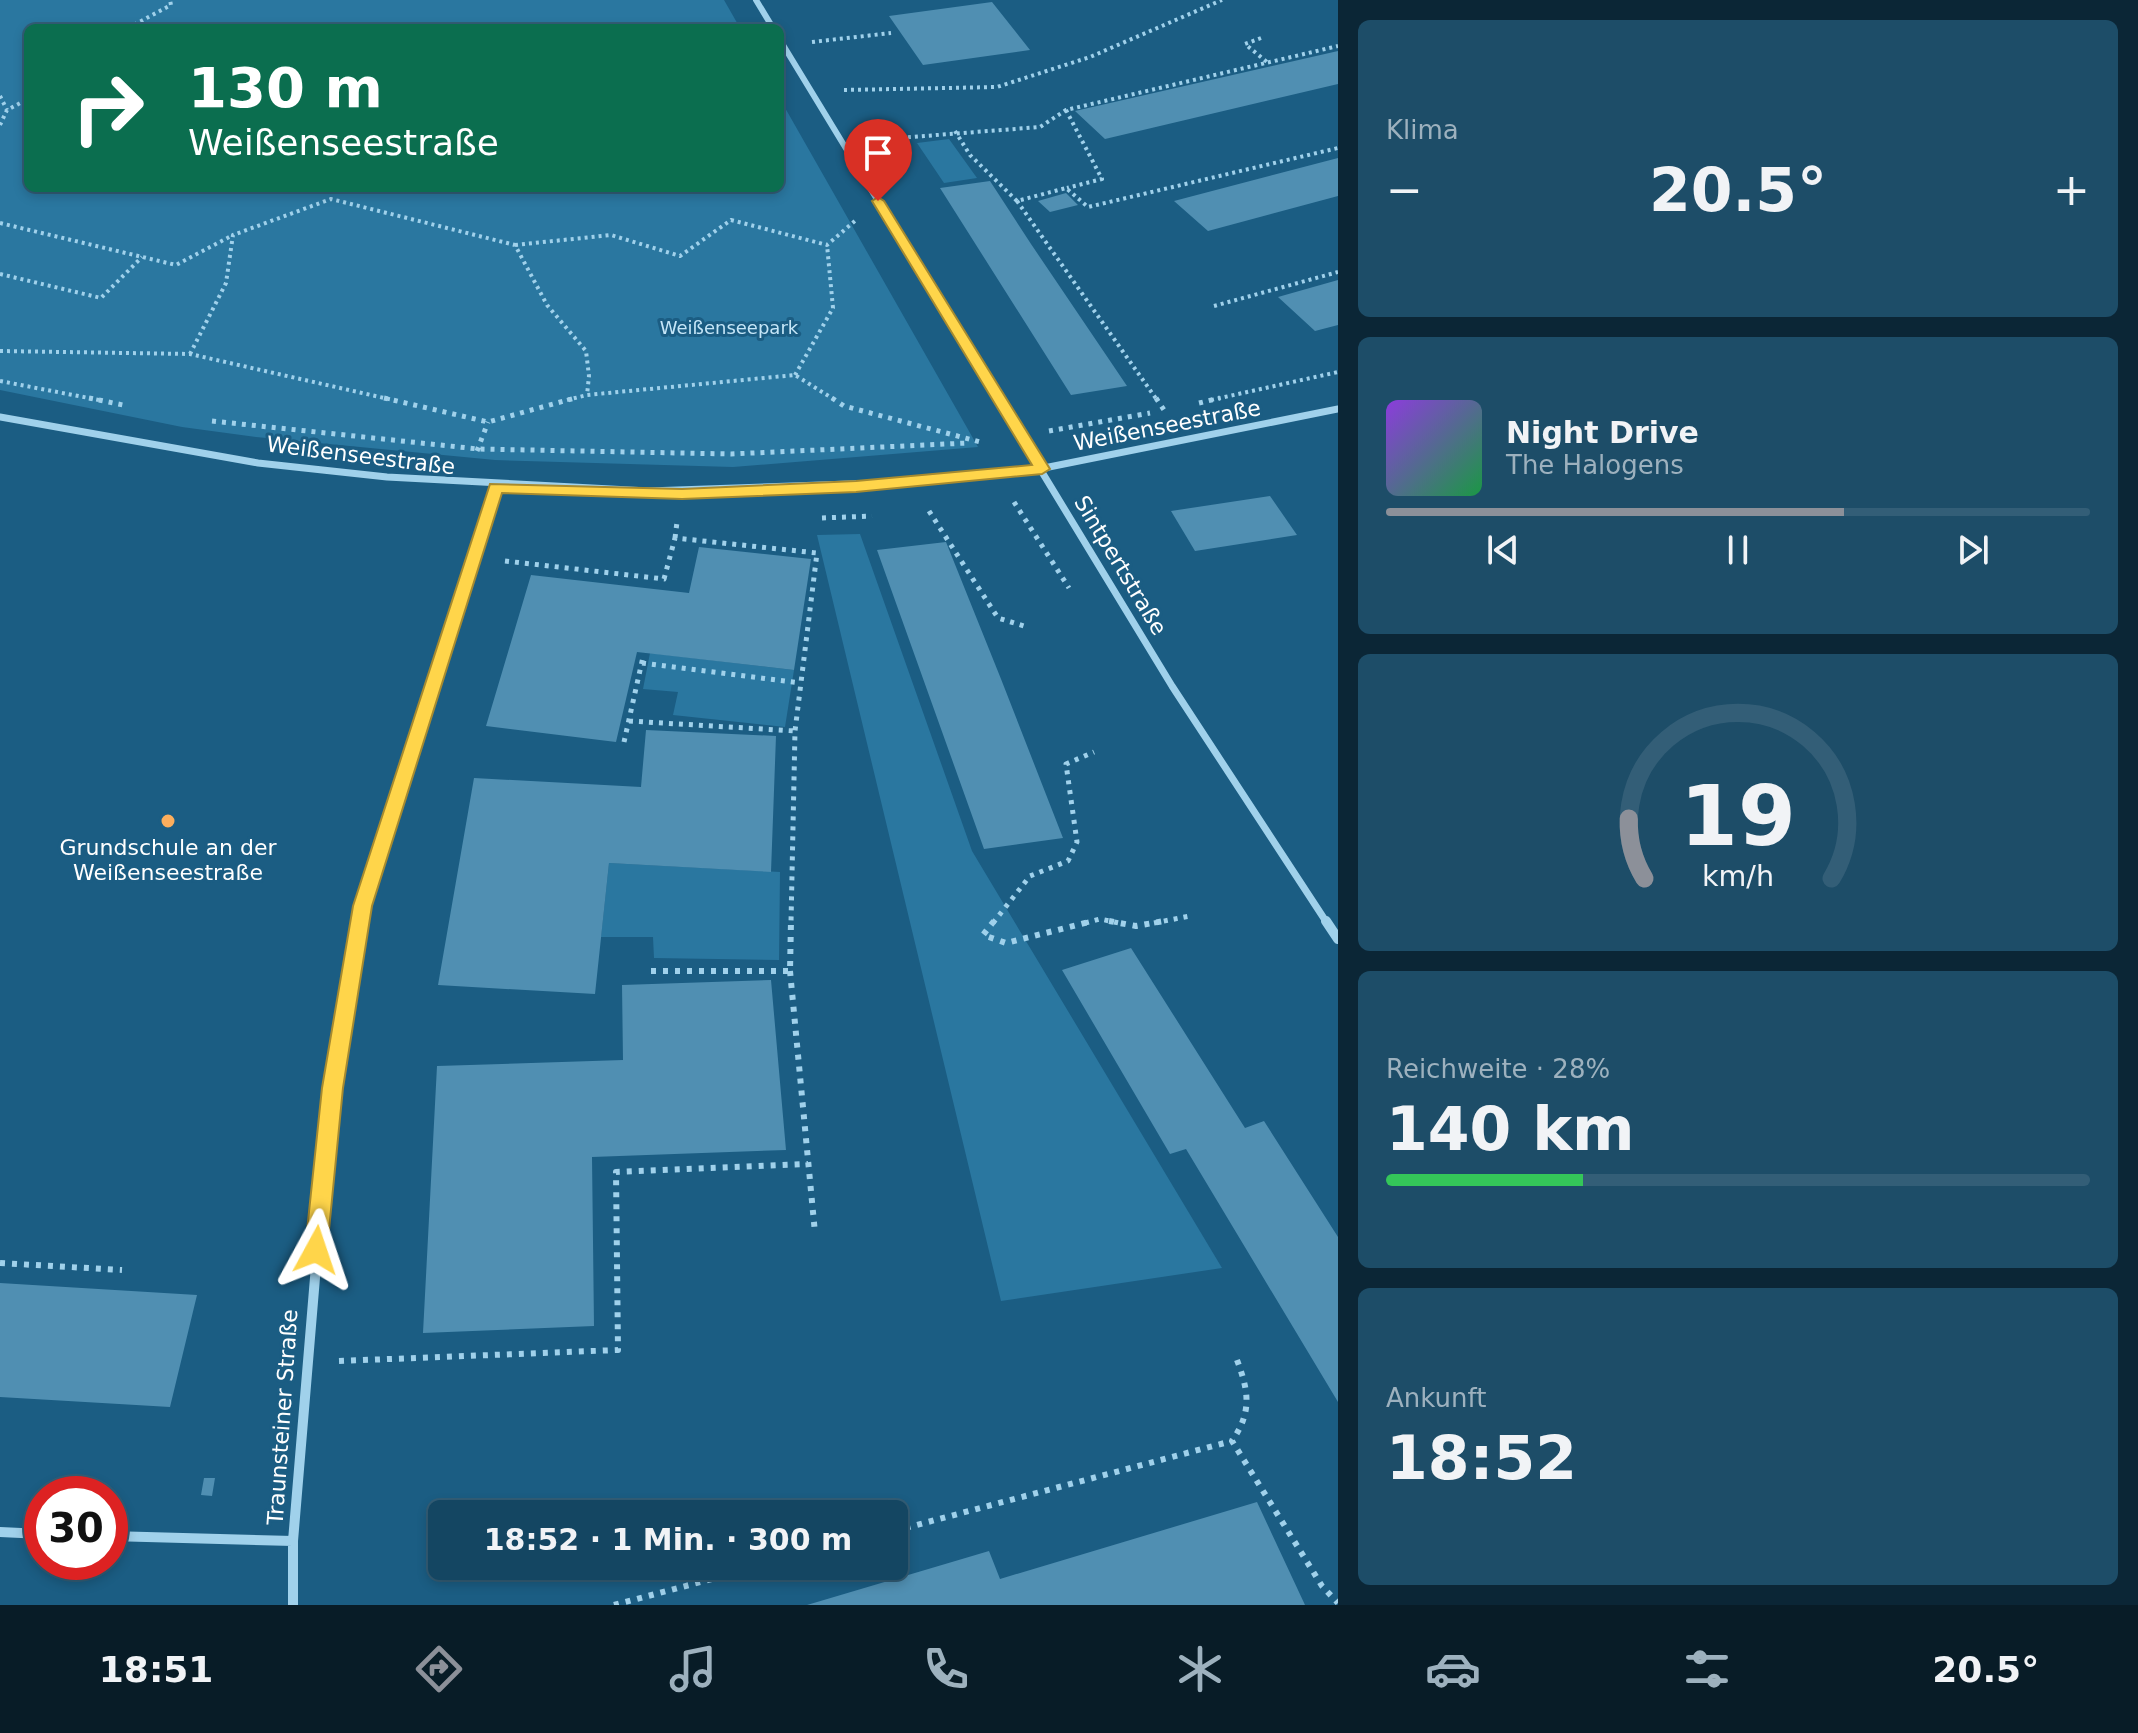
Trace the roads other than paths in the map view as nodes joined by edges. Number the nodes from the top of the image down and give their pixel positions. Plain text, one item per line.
1 (756, 0) edge
2 (771, 24) edge
3 (784, 46) edge
4 (1338, 409) edge
5 (0, 417) edge
6 (1042, 469) junction
7 (496, 488) junction
8 (1338, 939) edge
9 (0, 1532) edge
10 (24, 1533) edge
11 (128, 1536) edge
12 (293, 1541) junction
13 (293, 1605) edge

1 - 2 street
3 - 6 street, Sintpertstraße
4 - 6 street, Weißenseestraße
5 - 7 street, Weißenseestraße
6 - 7 street, Weißenseestraße
6 - 8 street, Sintpertstraße
7 - 12 street, Traunsteiner Straße
9 - 10 street
11 - 12 street
12 - 13 street, Traunsteiner Straße

